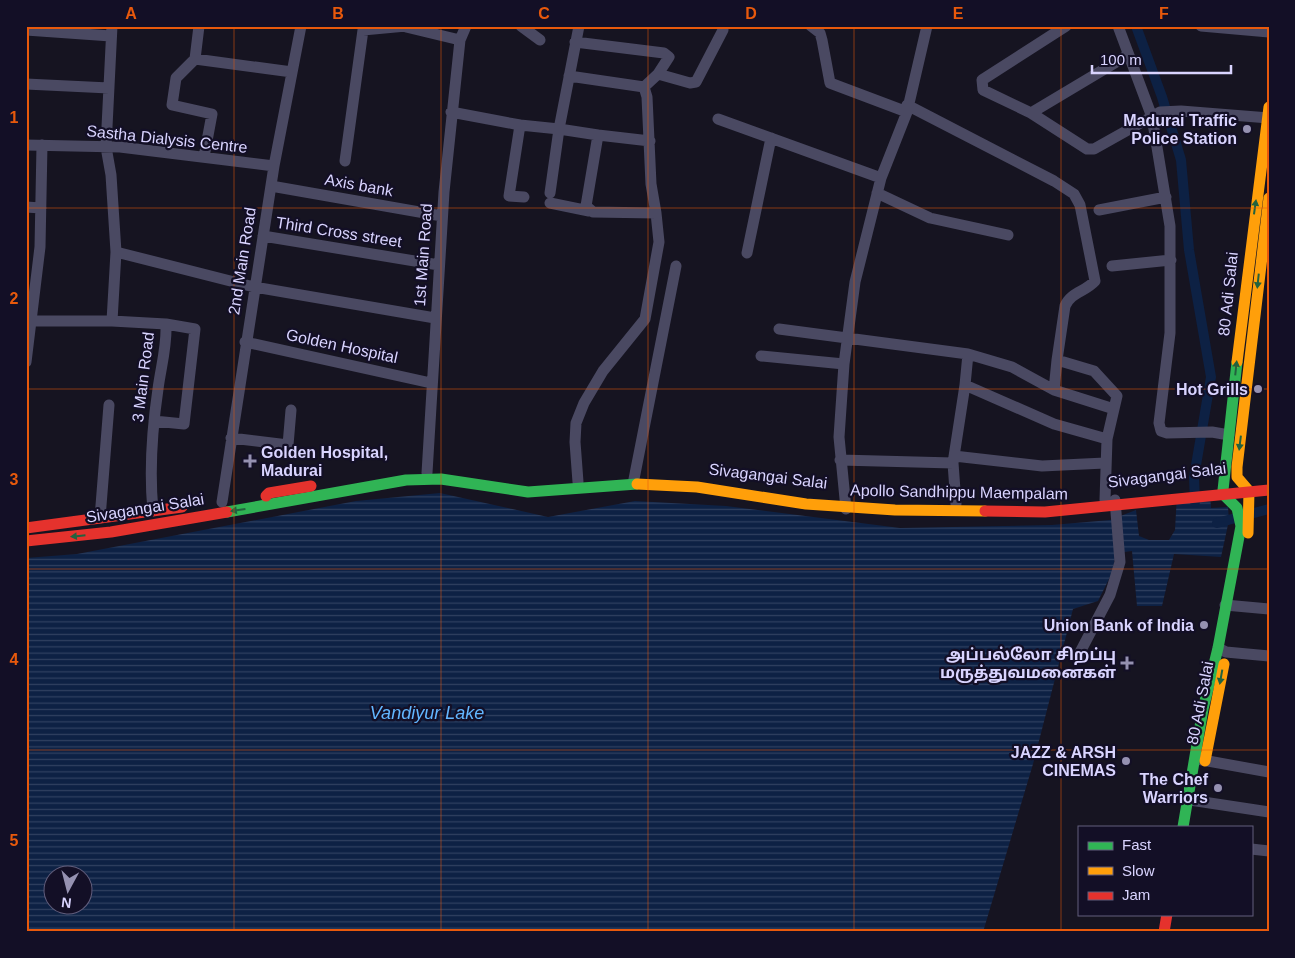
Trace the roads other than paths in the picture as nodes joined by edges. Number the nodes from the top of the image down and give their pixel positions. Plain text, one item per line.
1 (199, 26) edge
2 (300, 26) edge
3 (466, 26) edge
4 (521, 26) edge
5 (579, 26) edge
6 (812, 26) edge
7 (927, 26) edge
8 (1066, 26) edge
9 (1118, 26) edge
10 (1203, 26) edge
11 (406, 27) edge
12 (722, 27) edge
13 (363, 28) edge
14 (26, 30) edge
15 (112, 31) edge
16 (1269, 32) edge
17 (460, 40) junction
18 (540, 40) dead end
19 (575, 42) junction
20 (1128, 55) junction
21 (195, 59) junction
22 (292, 72) junction
23 (658, 74) junction
24 (569, 76) junction
25 (26, 84) edge
26 (644, 87) junction
27 (109, 88) junction
28 (907, 108) junction
29 (451, 112) junction
30 (1030, 114) junction
31 (1156, 114) junction
32 (1268, 114) edge
33 (718, 119) dead end
34 (520, 125) junction
35 (559, 129) junction
36 (598, 135) junction
37 (771, 138) junction
38 (650, 142) junction
39 (26, 145) edge
40 (42, 145) junction
41 (106, 146) junction
42 (204, 157) junction
43 (345, 161) dead end
44 (274, 166) junction
45 (881, 178) junction
46 (271, 186) junction
47 (877, 193) junction
48 (1166, 197) junction
49 (524, 198) dead end
50 (1269, 198) edge
51 (26, 208) edge
52 (41, 208) junction
53 (1100, 210) dead end
54 (589, 211) junction
55 (656, 212) junction
56 (442, 216) junction
57 (1008, 235) dead end
58 (263, 236) junction
59 (116, 252) junction
60 (747, 253) dead end
61 (1171, 260) junction
62 (1248, 260) junction
63 (1264, 260) edge
64 (439, 265) junction
65 (676, 266) dead end
66 (1112, 266) dead end
67 (254, 287) junction
68 (435, 318) junction
69 (31, 321) junction
70 (112, 321) junction
71 (166, 324) junction
72 (779, 329) dead end
73 (847, 338) junction
74 (245, 342) junction
75 (968, 354) junction
76 (761, 356) dead end
77 (1057, 360) junction
78 (26, 362) edge
79 (844, 364) junction
80 (431, 383) junction
81 (964, 384) junction
82 (1054, 390) junction
83 (109, 405) dead end
84 (1114, 409) junction
85 (291, 410) dead end
86 (154, 421) junction
87 (1229, 435) junction
88 (231, 438) junction
89 (1107, 439) junction
90 (953, 459) junction
91 (840, 460) junction
92 (1104, 463) junction
93 (427, 473) junction
94 (442, 477) junction
95 (634, 479) junction
96 (578, 482) junction
97 (1242, 484) junction
98 (1269, 484) edge
99 (1269, 490) edge
100 (1216, 492) junction
101 (1269, 495) edge
102 (267, 501) junction
103 (222, 502) junction
104 (1112, 503) junction
105 (956, 504) junction
106 (846, 505) junction
107 (1246, 505) junction
108 (153, 511) junction
109 (100, 518) junction
110 (26, 528) edge
111 (26, 541) edge
112 (1230, 605) junction
113 (1269, 609) edge
114 (1222, 650) junction
115 (1269, 656) edge
116 (1077, 658) dead end
117 (1200, 760) junction
118 (1269, 772) edge
119 (1194, 800) junction
120 (1269, 812) edge
121 (1183, 826) edge
122 (1193, 826) edge
123 (1252, 849) edge
124 (1269, 851) edge
125 (1167, 916) edge
126 (1177, 916) edge
127 (1164, 932) edge
128 (1174, 932) edge

1 - 21 street
2 - 22 street, 2nd Main Road
3 - 17 street, 1st Main Road
4 - 18 street
5 - 19 street
6 - 28 street
7 - 28 street
8 - 30 street
9 - 20 street
10 - 16 street
11 - 13 street
11 - 17 street
12 - 23 street
13 - 43 street
14 - 15 street
15 - 27 street
17 - 29 street, 1st Main Road
19 - 23 street
19 - 24 street
20 - 30 street
20 - 31 street
21 - 22 street
21 - 42 street
22 - 44 street, 2nd Main Road
23 - 26 street
24 - 26 street
24 - 35 street
25 - 27 street
26 - 38 street
27 - 41 street
28 - 45 street
28 - 77 street
29 - 34 street
29 - 56 street, 1st Main Road
30 - 31 street
31 - 32 street
31 - 48 street
62 -> 32 main road, 80 Adi Salai
33 - 37 street
34 - 35 street
34 - 49 street
35 - 36 street
35 - 54 street
36 - 38 street
36 - 54 street
37 - 45 street
37 - 60 street
38 - 55 street
39 - 40 street, Sastha Dialysis Centre
40 - 41 street, Sastha Dialysis Centre
40 - 52 street
41 - 42 street, Sastha Dialysis Centre
41 - 59 street
42 - 44 street, Sastha Dialysis Centre
44 - 46 street, 2nd Main Road
45 - 47 street
46 - 56 street, Axis bank
46 - 58 street, 2nd Main Road
47 - 57 street
47 - 73 street
48 - 53 street
48 - 61 street
50 - 63 main road, 80 Adi Salai
51 - 52 street
52 - 69 street
54 - 55 street
55 - 96 street
56 - 64 street, 1st Main Road
58 - 64 street, Third Cross street
58 - 67 street, 2nd Main Road
59 - 67 street
59 - 70 street
61 - 66 street
61 - 87 street
62 - 63 street
87 -> 62 main road, 80 Adi Salai
63 -> 97 main road, 80 Adi Salai
64 - 68 street, 1st Main Road
65 - 95 street
67 - 68 street
67 - 74 street, 2nd Main Road
68 - 80 street, 1st Main Road
69 - 70 street, 3 Main Road
69 - 78 street
70 - 71 street, 3 Main Road
71 - 86 street, 3 Main Road
71 - 86 street
72 - 73 street
73 - 75 street
73 - 79 street
74 - 80 street, Golden Hospital
74 - 88 street, 2nd Main Road
75 - 81 street
75 - 82 street
76 - 79 street
77 - 82 street
77 - 84 street
79 - 91 street
80 - 93 street, 1st Main Road
81 - 89 street
81 - 90 street
82 - 84 street
83 - 109 street
84 - 89 street
85 - 88 street
86 - 108 street, 3 Main Road
87 - 100 main road, 80 Adi Salai
88 - 103 street, 2nd Main Road
89 - 92 street
90 - 91 street
90 - 92 street
90 - 105 street
91 - 106 street
92 - 104 street
93 - 96 main road, Sivagangai Salai
93 - 102 main road, Sivagangai Salai
94 - 98 main road, Apollo Sandhippu Maempalam
94 - 99 main road, Apollo Sandhippu Maempalam
94 - 102 main road, Sivagangai Salai
95 - 96 main road, Sivagangai Salai
95 - 106 main road, Sivagangai Salai
97 - 98 main road, Sivagangai Salai
97 - 100 main road, Sivagangai Salai
97 - 107 main road, 80 Adi Salai
100 - 104 main road, Sivagangai Salai
100 - 107 main road, Sivagangai Salai
101 - 107 main road, Sivagangai Salai
102 - 103 main road, Sivagangai Salai
102 - 106 main road, Sivagangai Salai
102 -> 111 main road, Sivagangai Salai
103 - 108 main road, Sivagangai Salai
104 - 105 main road, Sivagangai Salai
104 - 106 main road, Sivagangai Salai
104 - 116 street
105 - 106 main road, Sivagangai Salai
107 - 112 main road, 80 Adi Salai
108 - 109 main road, Sivagangai Salai
109 - 110 main road, Sivagangai Salai
112 - 113 street
112 - 114 main road, 80 Adi Salai
114 - 115 street
114 - 117 main road, 80 Adi Salai
117 - 118 street
117 - 119 main road, 80 Adi Salai
119 - 120 street
119 - 121 main road, 80 Adi Salai
119 - 122 main road, 80 Adi Salai
123 - 124 street
125 - 127 main road
126 - 128 main road

